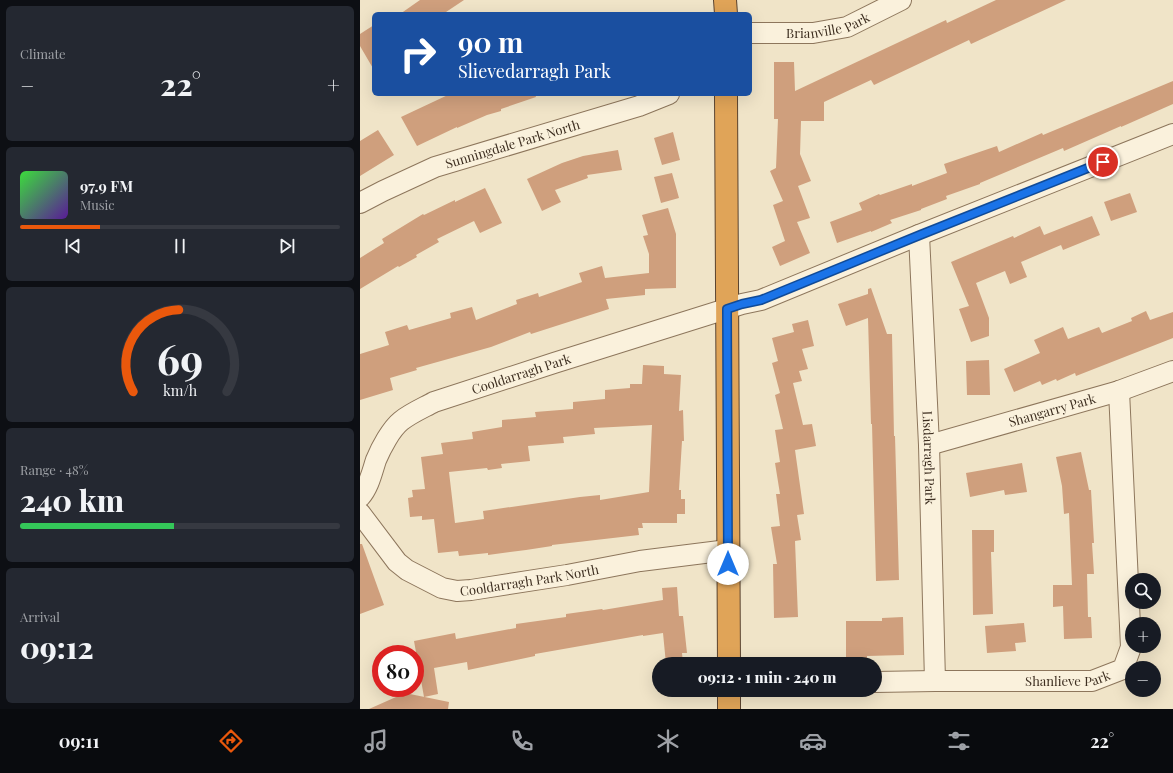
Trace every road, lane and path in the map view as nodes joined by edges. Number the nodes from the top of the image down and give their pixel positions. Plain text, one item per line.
1 (726, 0) edge
2 (901, 0) edge
3 (726, 12) edge
4 (752, 33) edge
5 (664, 96) edge
6 (726, 96) edge
7 (1173, 134) edge
8 (360, 203) edge
9 (920, 235) junction
10 (727, 309) junction
11 (1173, 370) edge
12 (1119, 391) junction
13 (929, 445) junction
14 (360, 497) edge
15 (360, 513) edge
16 (728, 550) junction
17 (729, 657) edge
18 (935, 681) junction
19 (882, 682) edge
20 (730, 697) edge
21 (729, 709) edge

1 - 3 highway
2 - 4 street, Brianville Park
5 - 8 street, Sunningdale Park North
6 - 10 highway
7 - 9 street, Cooldarragh Park
9 - 10 street, Cooldarragh Park
9 - 13 street, Lisdarragh Park
10 - 14 street, Cooldarragh Park
10 - 16 highway
11 - 12 street, Shangarry Park
12 - 13 street, Shangarry Park
12 - 18 street, Shanlieve Park
13 - 18 street, Lisdarragh Park
15 - 16 street, Cooldarragh Park North
16 - 17 highway
18 - 19 street, Shanlieve Park
20 - 21 highway

